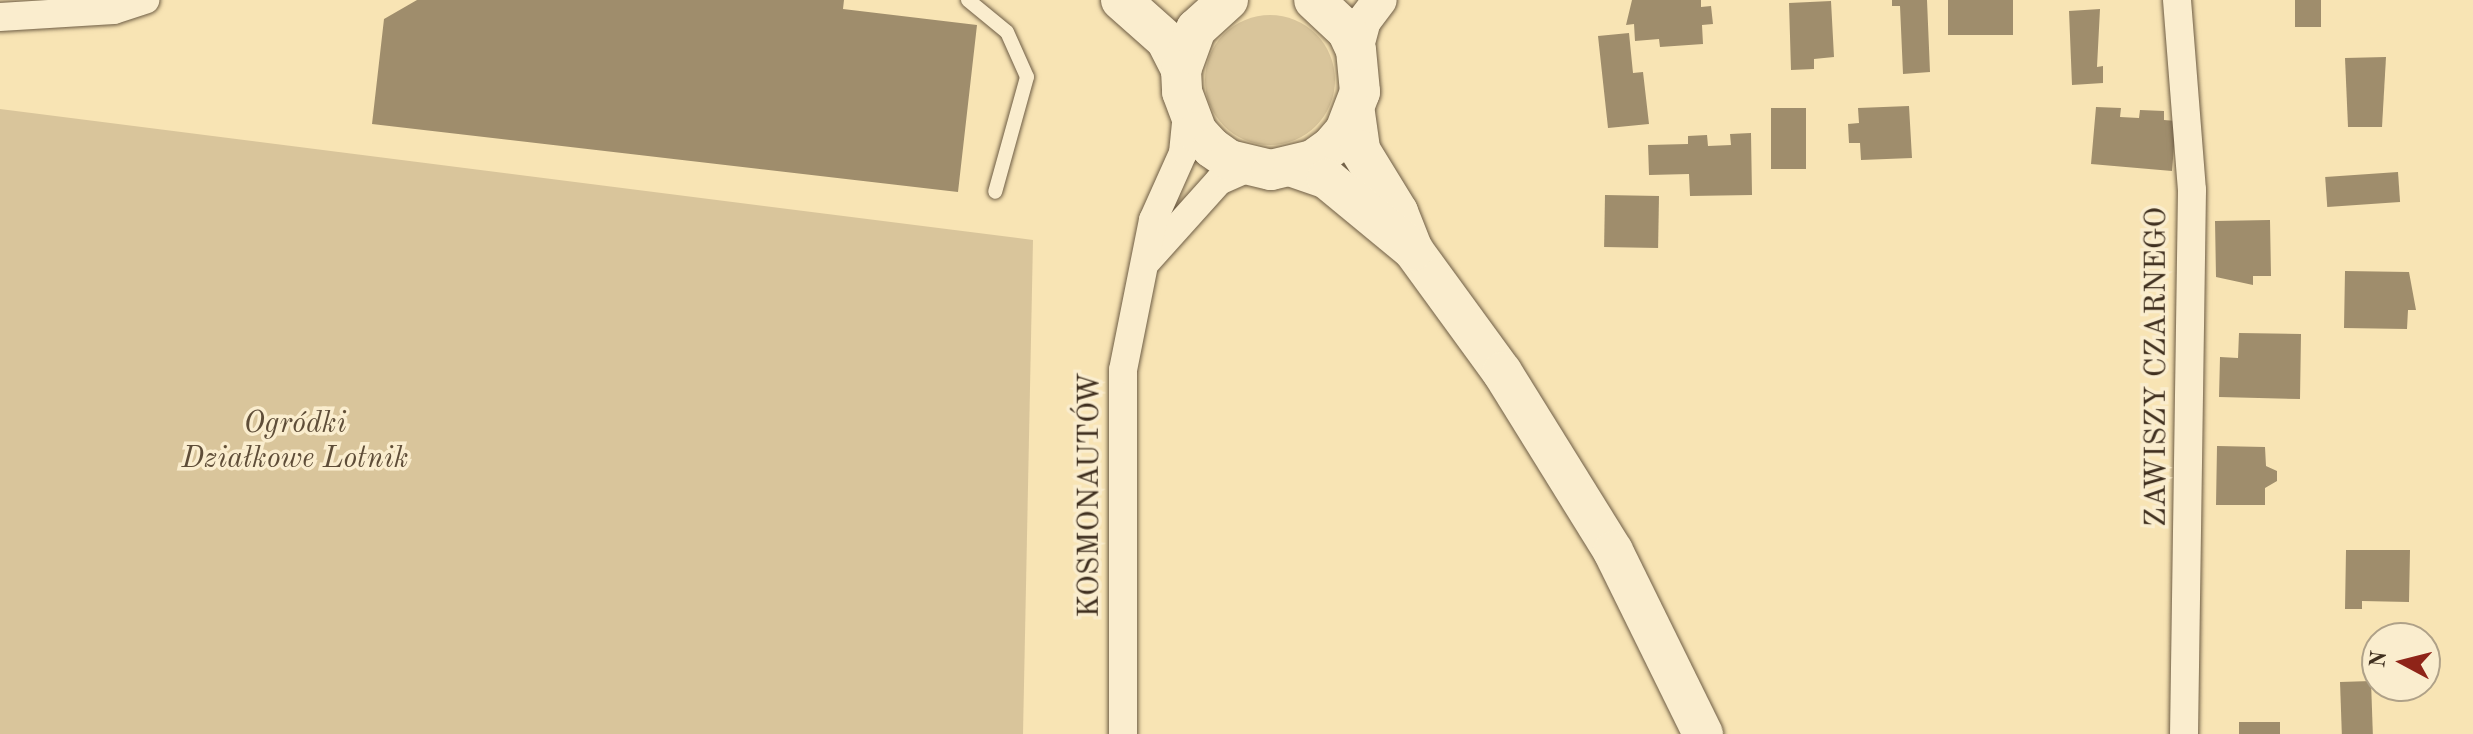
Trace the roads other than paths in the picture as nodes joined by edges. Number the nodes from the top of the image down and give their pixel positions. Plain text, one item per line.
1 (968, 0) edge
2 (1121, 0) edge
3 (1228, 0) edge
4 (1314, 0) edge
5 (1380, 0) edge
6 (2177, 0) edge
7 (129, 2) edge
8 (0, 17) edge
9 (1356, 50) junction
10 (1181, 70) junction
11 (1187, 113) junction
12 (1355, 113) junction
13 (1250, 167) junction
14 (1293, 167) junction
15 (995, 192) dead end
16 (1413, 250) junction
17 (1148, 260) junction
18 (1123, 734) edge
19 (1703, 734) edge
20 (2184, 734) edge

1 - 15 lane
2 - 10 main road
3 - 10 main road
4 - 9 main road
5 - 9 street
6 - 20 street, ZAWISZY CZARNEGO
7 - 8 street
9 - 12 main road
10 - 11 main road
11 - 13 main road
11 - 17 street, KOSMONAUTÓW
12 - 14 main road
12 - 16 main road
13 - 14 main road
13 - 17 street, KOSMONAUTÓW
14 - 16 main road
16 - 19 main road
17 - 18 street, KOSMONAUTÓW

